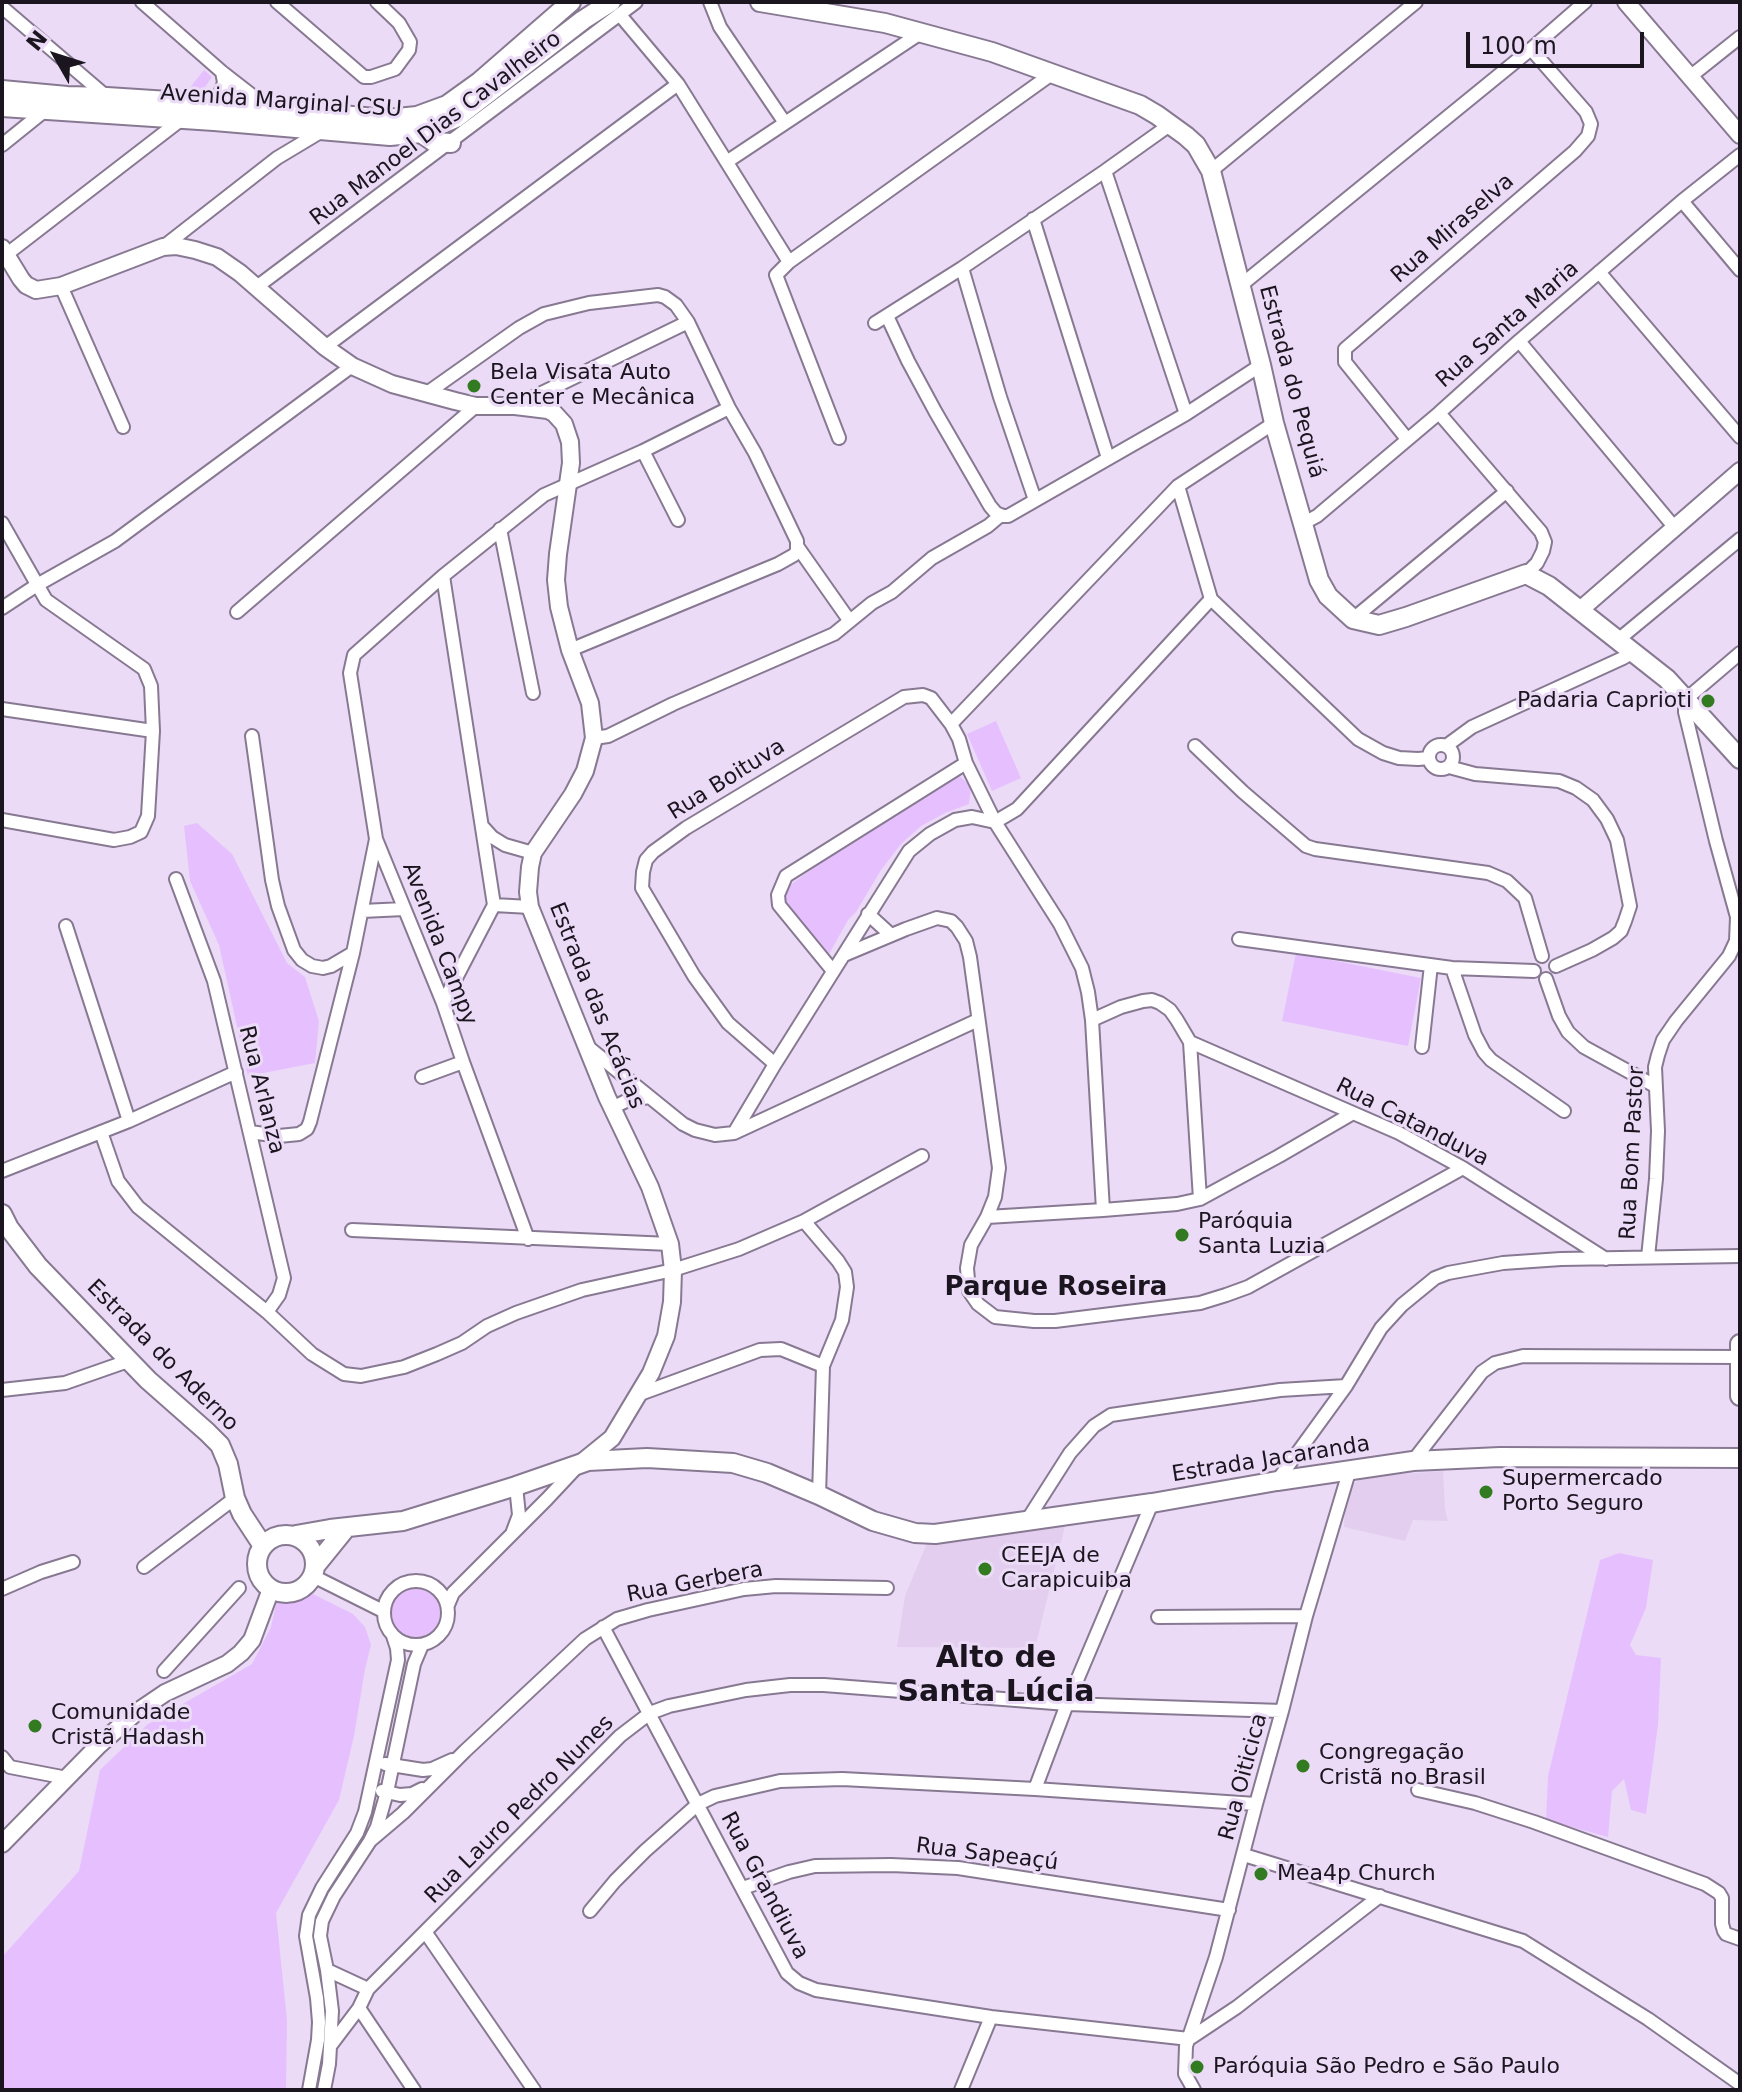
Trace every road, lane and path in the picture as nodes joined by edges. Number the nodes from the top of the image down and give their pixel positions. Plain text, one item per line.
1 (142, 2) edge
2 (277, 2) edge
3 (377, 2) edge
4 (571, 2) edge
5 (636, 2) edge
6 (710, 2) edge
7 (760, 2) edge
8 (1416, 2) edge
9 (1585, 2) edge
10 (1626, 2) edge
11 (2, 7) edge
12 (616, 9) edge
13 (922, 32) junction
14 (1740, 37) edge
15 (1531, 49) junction
16 (73, 68) junction
17 (222, 72) junction
18 (1053, 73) junction
19 (1691, 76) junction
20 (678, 84) junction
21 (2, 90) edge
22 (67, 96) junction
23 (107, 97) junction
24 (215, 104) junction
25 (2, 107) edge
26 (155, 109) junction
27 (270, 109) junction
28 (46, 110) junction
29 (182, 119) junction
30 (292, 120) junction
31 (785, 123) junction
32 (1171, 124) junction
33 (322, 131) junction
34 (421, 133) junction
35 (1740, 135) edge
36 (451, 143) junction
37 (2, 145) edge
38 (1740, 155) edge
39 (277, 158) junction
40 (728, 161) junction
41 (1105, 171) junction
42 (1211, 171) junction
43 (1682, 201) junction
44 (1033, 219) junction
45 (163, 247) junction
46 (4, 251) edge
47 (789, 262) junction
48 (962, 268) junction
49 (1740, 270) edge
50 (1599, 272) junction
51 (61, 286) junction
52 (258, 286) junction
53 (1240, 286) junction
54 (688, 322) junction
55 (1519, 341) junction
56 (325, 347) junction
57 (1261, 365) junction
58 (352, 366) junction
59 (427, 393) junction
60 (476, 406) junction
61 (515, 406) junction
62 (729, 408) junction
63 (1439, 413) junction
64 (1186, 414) junction
65 (1274, 423) junction
66 (123, 427) dead end
67 (1740, 437) edge
68 (839, 438) dead end
69 (1407, 439) junction
70 (643, 451) junction
71 (1108, 458) junction
72 (1740, 471) edge
73 (569, 483) junction
74 (1178, 486) junction
75 (1507, 491) junction
76 (1035, 500) junction
77 (1001, 515) junction
78 (678, 520) dead end
79 (2, 523) edge
80 (1302, 524) junction
81 (1675, 528) junction
82 (500, 529) junction
83 (1740, 539) edge
84 (797, 543) junction
85 (1526, 574) junction
86 (443, 576) junction
87 (37, 585) junction
88 (1211, 599) junction
89 (2, 608) edge
90 (1580, 610) junction
91 (237, 612) dead end
92 (1353, 619) junction
93 (849, 620) junction
94 (1618, 640) junction
95 (570, 650) junction
96 (1633, 652) junction
97 (1740, 653) edge
98 (533, 693) dead end
99 (1685, 700) junction
100 (2, 709) edge
101 (951, 724) junction
102 (153, 731) junction
103 (252, 736) dead end
104 (594, 738) junction
105 (1195, 746) dead end
106 (1446, 746) junction
107 (1739, 756) edge
108 (1429, 758) junction
109 (966, 763) junction
110 (1449, 767) junction
111 (2, 820) edge
112 (995, 822) junction
113 (482, 826) junction
114 (376, 839) junction
115 (533, 853) junction
116 (176, 879) dead end
117 (494, 905) junction
118 (530, 907) junction
119 (404, 909) junction
120 (362, 911) junction
121 (868, 914) junction
122 (66, 926) dead end
123 (891, 935) junction
124 (1239, 939) dead end
125 (353, 953) junction
126 (844, 955) junction
127 (1542, 956) junction
128 (1431, 965) junction
129 (1556, 966) junction
130 (1452, 968) junction
131 (833, 971) junction
132 (1540, 975) junction
133 (443, 1003) junction
134 (978, 1020) junction
135 (1092, 1020) junction
136 (1190, 1042) junction
137 (588, 1047) junction
138 (1422, 1047) dead end
139 (463, 1062) junction
140 (775, 1064) junction
141 (236, 1072) junction
142 (422, 1077) dead end
143 (1655, 1086) junction
144 (650, 1097) junction
145 (612, 1108) junction
146 (1564, 1111) dead end
147 (1353, 1113) junction
148 (129, 1121) junction
149 (101, 1132) junction
150 (250, 1132) junction
151 (734, 1133) junction
152 (922, 1156) dead end
153 (1463, 1168) junction
154 (2, 1171) edge
155 (1200, 1199) junction
156 (1103, 1210) junction
157 (2, 1214) edge
158 (987, 1217) junction
159 (804, 1221) junction
160 (352, 1230) dead end
161 (528, 1239) junction
162 (670, 1244) junction
163 (1740, 1256) edge
164 (1648, 1257) junction
165 (1606, 1259) junction
166 (673, 1270) junction
167 (267, 1312) junction
168 (1739, 1350) edge
169 (128, 1361) junction
170 (823, 1366) junction
171 (1346, 1386) junction
172 (4, 1390) edge
173 (640, 1394) junction
174 (1740, 1396) edge
175 (2, 1405) edge
176 (1740, 1458) edge
177 (1413, 1461) junction
178 (579, 1465) junction
179 (1349, 1472) junction
180 (1277, 1481) junction
181 (516, 1486) junction
182 (819, 1495) junction
183 (235, 1498) junction
184 (1152, 1503) junction
185 (1026, 1522) junction
186 (346, 1528) junction
187 (512, 1534) junction
188 (296, 1535) junction
189 (263, 1546) junction
190 (73, 1562) dead end
191 (144, 1567) dead end
192 (315, 1571) junction
193 (239, 1588) dead end
194 (887, 1588) dead end
195 (2, 1589) edge
196 (271, 1589) junction
197 (448, 1605) junction
198 (383, 1611) junction
199 (1306, 1616) junction
200 (1158, 1617) dead end
201 (603, 1627) junction
202 (393, 1636) junction
203 (422, 1645) junction
204 (164, 1671) dead end
205 (1067, 1704) junction
206 (1282, 1711) junction
207 (650, 1713) junction
208 (465, 1751) junction
209 (377, 1763) junction
210 (5, 1765) edge
211 (393, 1765) junction
212 (67, 1778) junction
213 (430, 1785) junction
214 (372, 1787) junction
215 (1035, 1789) junction
216 (1418, 1790) dead end
217 (387, 1792) junction
218 (698, 1804) junction
219 (1256, 1804) junction
220 (370, 1841) junction
221 (2, 1844) edge
222 (1244, 1855) junction
223 (743, 1888) junction
224 (1380, 1896) junction
225 (1229, 1910) junction
226 (590, 1911) dead end
227 (426, 1933) junction
228 (1736, 1938) edge
229 (327, 1970) junction
230 (368, 1989) junction
231 (359, 2008) junction
232 (991, 2017) junction
233 (1189, 2039) junction
234 (331, 2045) junction
235 (1740, 2084) edge
236 (309, 2090) edge
237 (324, 2090) edge
238 (414, 2090) edge
239 (534, 2090) edge
240 (961, 2090) edge
241 (1194, 2090) edge

1 - 17 street
2 - 3 street
4 - 30 main road, Avenida Marginal CSU
5 - 12 street, Rua Manoel Dias Cavalheiro
6 - 31 street
7 - 13 main road, Estrada do Pequiá
8 - 42 street
9 - 15 street
10 - 19 street
11 - 16 street
12 - 20 street
12 - 34 main road, Avenida Marginal CSU
12 - 36 street, Rua Manoel Dias Cavalheiro
13 - 18 main road, Estrada do Pequiá
13 - 31 street
14 - 19 street
15 - 53 street
15 - 69 street, Rua Miraselva
16 - 22 street
16 - 23 street
17 - 24 street
17 - 27 street
18 - 32 main road, Estrada do Pequiá
18 - 47 street
19 - 35 street
20 - 40 street
20 - 56 street
21 - 22 main road, Avenida Marginal CSU
22 - 23 main road, Avenida Marginal CSU
22 - 28 street
23 - 26 main road, Avenida Marginal CSU
24 - 26 main road, Avenida Marginal CSU
24 - 27 main road, Avenida Marginal CSU
25 - 28 main road, Avenida Marginal CSU
26 - 28 main road, Avenida Marginal CSU
26 - 29 main road, Avenida Marginal CSU
27 - 30 main road, Avenida Marginal CSU
28 - 37 street
29 - 30 main road, Avenida Marginal CSU
29 - 46 street
30 - 33 main road, Avenida Marginal CSU
30 - 39 street
31 - 40 street
32 - 41 street
32 - 42 main road, Estrada do Pequiá
33 - 34 main road, Avenida Marginal CSU
33 - 39 street
34 - 36 main road
36 - 52 street, Rua Manoel Dias Cavalheiro
38 - 43 street, Rua Santa Maria
39 - 45 street
40 - 47 street
41 - 44 street
41 - 64 street
42 - 53 main road, Estrada do Pequiá
43 - 49 street
43 - 50 street, Rua Santa Maria
44 - 48 street
44 - 71 street
45 - 51 street, Estrada das Acácias
45 - 52 street, Estrada das Acácias
46 - 51 street, Estrada das Acácias
47 - 68 street
48 - 76 street
48 - 77 street
50 - 55 street, Rua Santa Maria
50 - 67 street
51 - 66 street
52 - 56 street, Estrada das Acácias
53 - 57 main road, Estrada do Pequiá
54 - 59 street
54 - 61 street
54 - 62 street
55 - 63 street, Rua Santa Maria
55 - 81 street
56 - 58 street, Estrada das Acácias
57 - 64 street
57 - 65 main road, Estrada do Pequiá
58 - 59 street, Estrada das Acácias
58 - 87 street
59 - 60 street, Estrada das Acácias
60 - 61 street, Estrada das Acácias
60 - 91 street
61 - 73 street, Estrada das Acácias
62 - 70 street
62 - 84 street
63 - 69 street, Rua Santa Maria
63 - 75 street
64 - 71 street
65 - 74 street
65 - 80 main road, Estrada do Pequiá
69 - 80 street, Rua Santa Maria
70 - 73 street
70 - 78 street
71 - 76 street
72 - 81 street
73 - 82 street
73 - 95 street, Estrada das Acácias
74 - 88 street
74 - 101 street
75 - 85 street
75 - 92 street
76 - 77 street
77 - 93 street
79 - 87 street
80 - 92 main road, Estrada do Pequiá
81 - 90 street
82 - 86 street
82 - 98 street
83 - 94 street
84 - 93 street
84 - 95 street
85 - 90 main road
85 - 92 main road
86 - 113 street
86 - 114 street, Avenida Campy
87 - 89 street
87 - 102 street
88 - 108 street
88 - 112 street
90 - 94 main road
93 - 104 street
94 - 96 main road
95 - 104 street, Estrada das Acácias
96 - 99 main road
96 - 106 street
97 - 99 street
99 - 107 main road
99 - 143 street, Rua Bom Pastor
100 - 102 street
101 - 109 street, Rua Boituva
101 - 140 street, Rua Boituva
102 - 111 street
103 - 125 street
104 - 115 street, Estrada das Acácias
105 - 127 street
106 - 108 street
106 - 110 street
108 - 110 street
109 - 112 street, Rua Boituva
109 - 131 street
110 - 129 street
112 - 121 street
112 - 135 street, Rua Boituva
113 - 115 street
113 - 117 street
114 - 119 street, Avenida Campy
114 - 120 street
115 - 118 street, Estrada das Acácias
116 - 141 street, Rua Arlanza
117 - 118 street
117 - 133 street
118 - 137 street, Estrada das Acácias
119 - 120 street
119 - 133 street, Avenida Campy
120 - 125 street
121 - 123 street
121 - 126 street
122 - 148 street
123 - 126 street
123 - 134 street
124 - 128 street
125 - 150 street
126 - 131 street
127 - 129 street
127 - 132 street
128 - 130 street
128 - 138 street
129 - 132 street
130 - 132 street
130 - 146 street
131 - 140 street
132 - 143 street
133 - 139 street, Avenida Campy
134 - 151 street
134 - 158 street
135 - 136 street
135 - 156 street, Rua Boituva
136 - 147 street, Rua Catanduva
136 - 155 street
137 - 144 street
137 - 145 street, Estrada das Acácias
139 - 142 street
139 - 161 street, Avenida Campy
140 - 151 street
141 - 148 street
141 - 150 street, Rua Arlanza
143 - 164 street, Rua Bom Pastor
144 - 145 street
144 - 151 street
145 - 162 street, Estrada das Acácias
147 - 153 street, Rua Catanduva
147 - 155 street
148 - 149 street
149 - 154 street
149 - 167 street
150 - 167 street, Rua Arlanza
152 - 159 street
153 - 158 street
153 - 165 street, Rua Catanduva
155 - 156 street
156 - 158 street
157 - 169 main road, Estrada do Aderno
159 - 166 street
159 - 170 street
160 - 161 street
161 - 162 street
162 - 166 street, Estrada das Acácias
163 - 164 street
164 - 165 street
165 - 171 street
166 - 167 street
166 - 173 street, Estrada das Acácias
168 - 174 main road
168 - 177 street
169 - 172 street
169 - 183 main road, Estrada do Aderno
170 - 173 street
170 - 182 street
171 - 180 street
171 - 185 street
172 - 175 street
173 - 178 street, Estrada das Acácias
176 - 177 main road, Estrada Jacaranda
177 - 179 main road, Estrada Jacaranda
178 - 181 main road, Estrada Jacaranda
178 - 182 main road, Estrada Jacaranda
178 - 187 street
179 - 180 main road, Estrada Jacaranda
179 - 199 street, Rua Oiticica
180 - 184 main road, Estrada Jacaranda
181 - 186 main road, Estrada Jacaranda
181 - 187 street
182 - 185 main road, Estrada Jacaranda
183 - 189 main road, Estrada do Aderno
183 - 191 street
184 - 185 main road, Estrada Jacaranda
184 - 205 street
186 - 188 main road, Estrada Jacaranda
186 - 192 main road
187 - 197 street
188 - 189 main road
188 - 192 main road
189 - 196 main road
190 - 195 street
192 - 196 main road
192 - 198 street
193 - 204 street
194 - 201 street, Rua Gerbera
196 - 212 street
197 - 198 street
197 - 203 street
198 - 202 street
199 - 200 street
199 - 206 street, Rua Oiticica
201 - 207 street, Rua Grandiuva
201 - 208 street, Rua Gerbera
202 - 203 street
202 - 209 street
203 - 211 street
205 - 206 street, Rua Lauro Pedro Nunes
205 - 207 street, Rua Lauro Pedro Nunes
205 - 215 street
206 - 219 street, Rua Oiticica
207 - 218 street, Rua Grandiuva
207 - 227 street, Rua Lauro Pedro Nunes
208 - 211 street, Rua Gerbera
208 - 213 street, Rua Gerbera
209 - 211 street, Rua Gerbera
209 - 214 street
210 - 212 street
211 - 217 street
212 - 221 street
213 - 217 street
213 - 220 street, Rua Gerbera
214 - 217 street
214 - 236 street
215 - 218 street
215 - 219 street
216 - 228 street
217 - 220 street
218 - 223 street, Rua Grandiuva
218 - 226 street
219 - 222 street, Rua Oiticica
220 - 229 street
222 - 224 street
222 - 225 street, Rua Oiticica
223 - 225 street, Rua Sapeaçú
223 - 232 street, Rua Grandiuva
224 - 233 street
224 - 235 street
225 - 233 street, Rua Oiticica
227 - 230 street, Rua Lauro Pedro Nunes
227 - 239 street
229 - 230 street
229 - 234 street
230 - 231 street, Rua Lauro Pedro Nunes
231 - 234 street, Rua Lauro Pedro Nunes
231 - 238 street
232 - 233 street, Rua Grandiuva
232 - 240 street
233 - 241 street, Rua Oiticica
234 - 237 street

